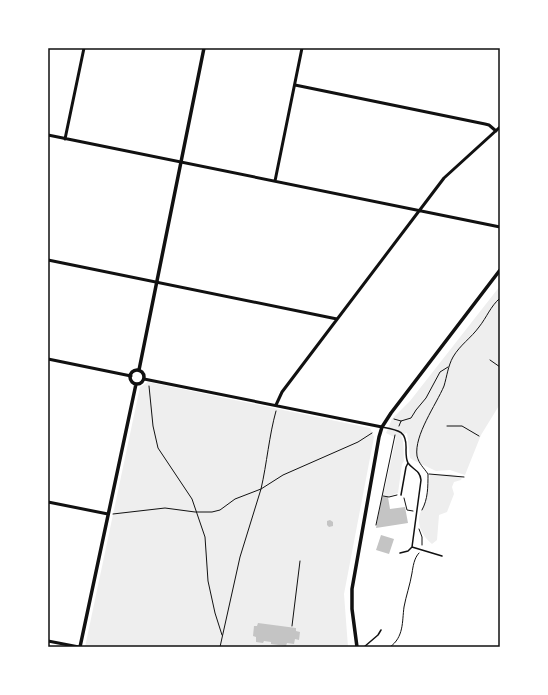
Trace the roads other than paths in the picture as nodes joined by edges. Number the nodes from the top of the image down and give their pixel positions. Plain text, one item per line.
1 (84, 48) edge
2 (204, 48) edge
3 (302, 48) edge
4 (295, 85) junction
5 (500, 127) edge
6 (496, 131) junction
7 (48, 135) edge
8 (65, 139) junction
9 (181, 162) junction
10 (275, 182) junction
11 (419, 211) junction
12 (500, 227) edge
13 (48, 260) edge
14 (500, 270) edge
15 (157, 282) junction
16 (337, 319) junction
17 (48, 359) edge
18 (139, 370) junction
19 (130, 376) junction
20 (144, 379) junction
21 (136, 384) junction
22 (277, 405) junction
23 (382, 427) junction
24 (408, 463) junction
25 (401, 495) road end
26 (48, 502) edge
27 (108, 514) junction
28 (412, 547) junction
29 (400, 553) dead end
30 (442, 556) dead end
31 (381, 630) dead end
32 (48, 641) edge
33 (79, 647) edge
34 (357, 647) edge
35 (364, 647) edge

1 - 8 street
2 - 9 street
3 - 4 street
4 - 6 street
4 - 10 street
5 - 6 street
6 - 11 street
7 - 8 street
8 - 9 street
9 - 10 street
9 - 15 street
10 - 11 street
11 - 12 street
11 - 16 street
13 - 15 street
14 - 23 street
15 - 16 street
15 - 18 street
16 - 22 street
17 - 19 street
18 - 19 street
18 - 20 street
19 - 21 street
20 - 21 street
20 - 22 street
21 - 27 street
22 - 23 street
23 - 24 lane
23 - 34 street
24 - 25 lane
24 - 28 lane
26 - 27 street
27 - 33 street
28 - 29 lane
28 - 30 lane
31 - 35 lane
32 - 33 street

